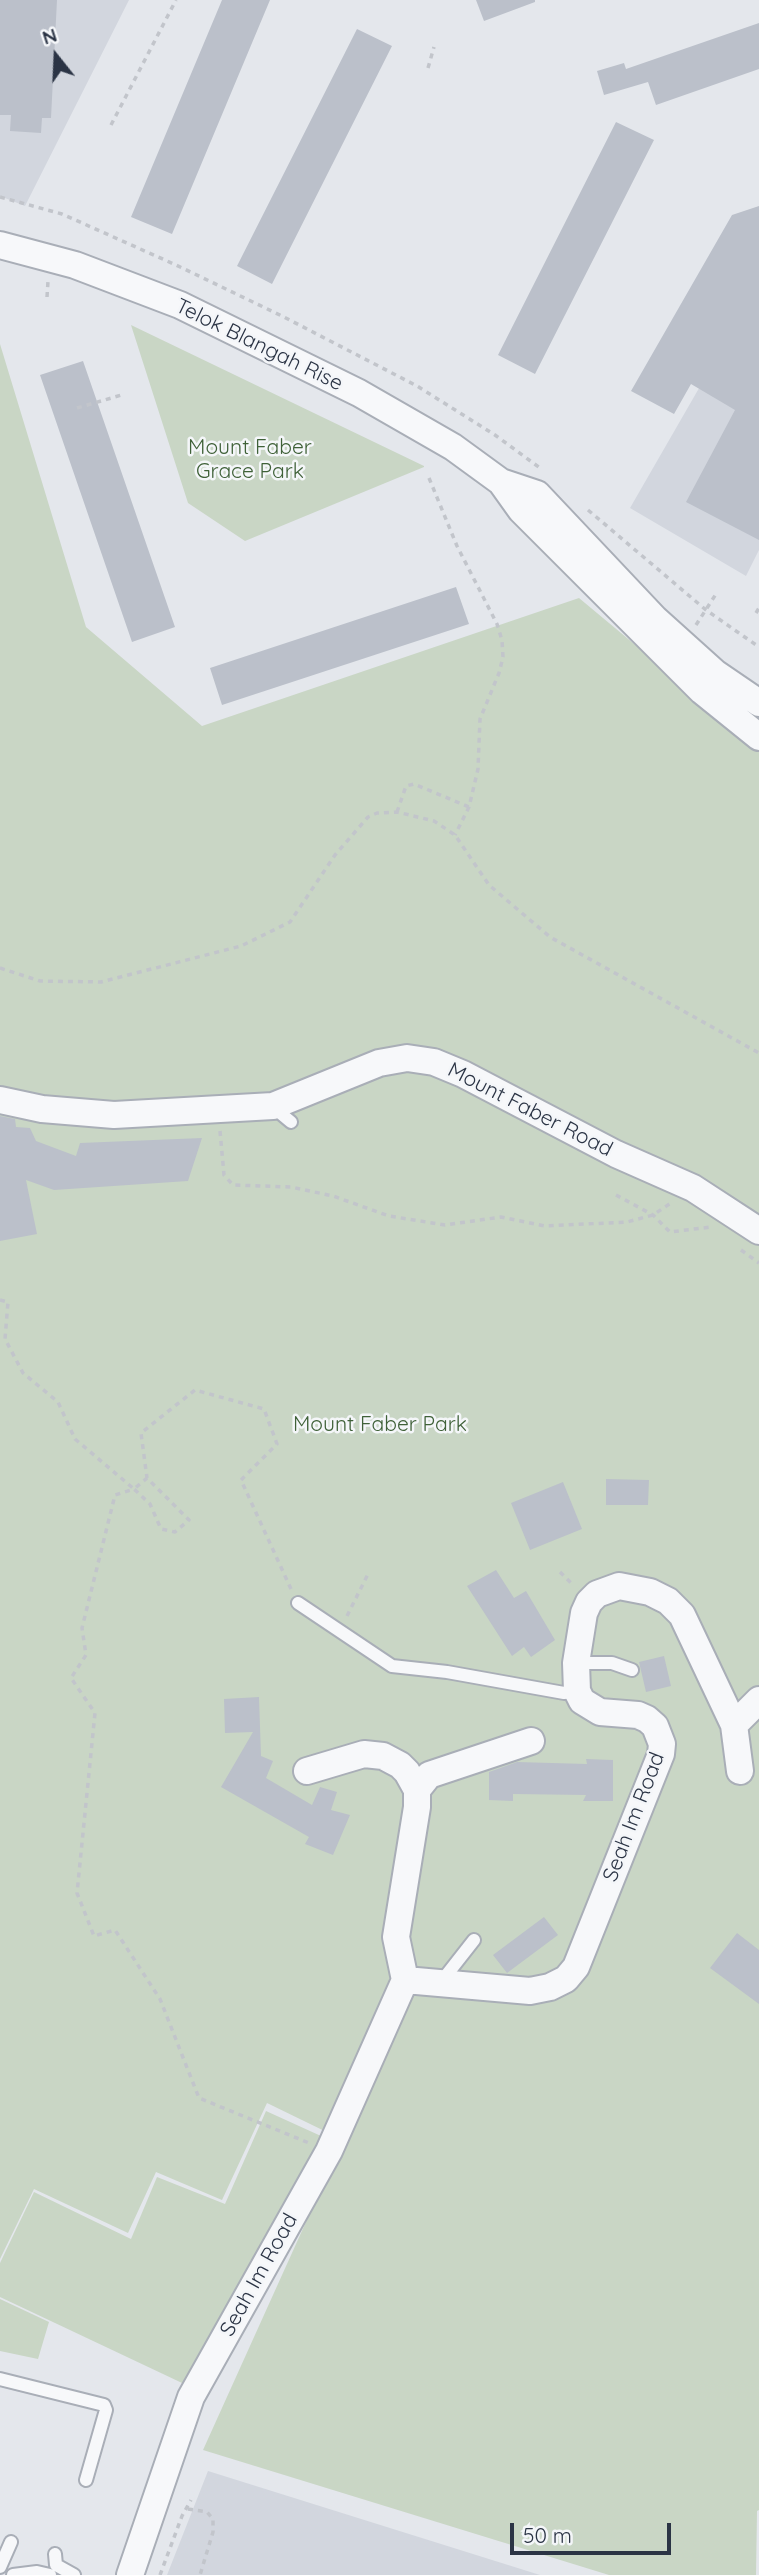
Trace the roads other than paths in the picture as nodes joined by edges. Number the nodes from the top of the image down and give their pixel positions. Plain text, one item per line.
1 (0, 245) edge
2 (501, 482) junction
3 (759, 703) edge
4 (757, 731) edge
5 (0, 1100) edge
6 (759, 1231) edge
7 (298, 1603) road end
8 (576, 1663) junction
9 (632, 1670) dead end
10 (577, 1691) junction
11 (759, 1700) edge
12 (734, 1725) junction
13 (531, 1741) dead end
14 (307, 1771) dead end
15 (740, 1771) dead end
16 (417, 1790) junction
17 (474, 1940) dead end
18 (405, 1980) junction
19 (440, 1983) junction
20 (0, 2379) edge
21 (86, 2480) dead end
22 (11, 2542) dead end
23 (55, 2554) dead end
24 (0, 2567) edge
25 (13, 2575) edge
26 (50, 2575) edge
27 (74, 2575) edge
28 (130, 2575) edge

1 - 2 street, Telok Blangah Rise
2 - 3 street, Telok Blangah Rise
2 - 4 street, Telok Blangah Rise
5 - 6 street, Mount Faber Road
7 - 10 lane
8 - 9 lane
8 - 10 street
8 - 12 street
10 - 19 street, Seah Im Road
11 - 12 street
12 - 15 street
13 - 16 street
14 - 16 street
16 - 18 street
17 - 19 lane
18 - 19 street, Seah Im Road
18 - 28 street, Seah Im Road
20 - 21 lane
22 - 24 lane
23 - 27 lane
25 - 26 lane

